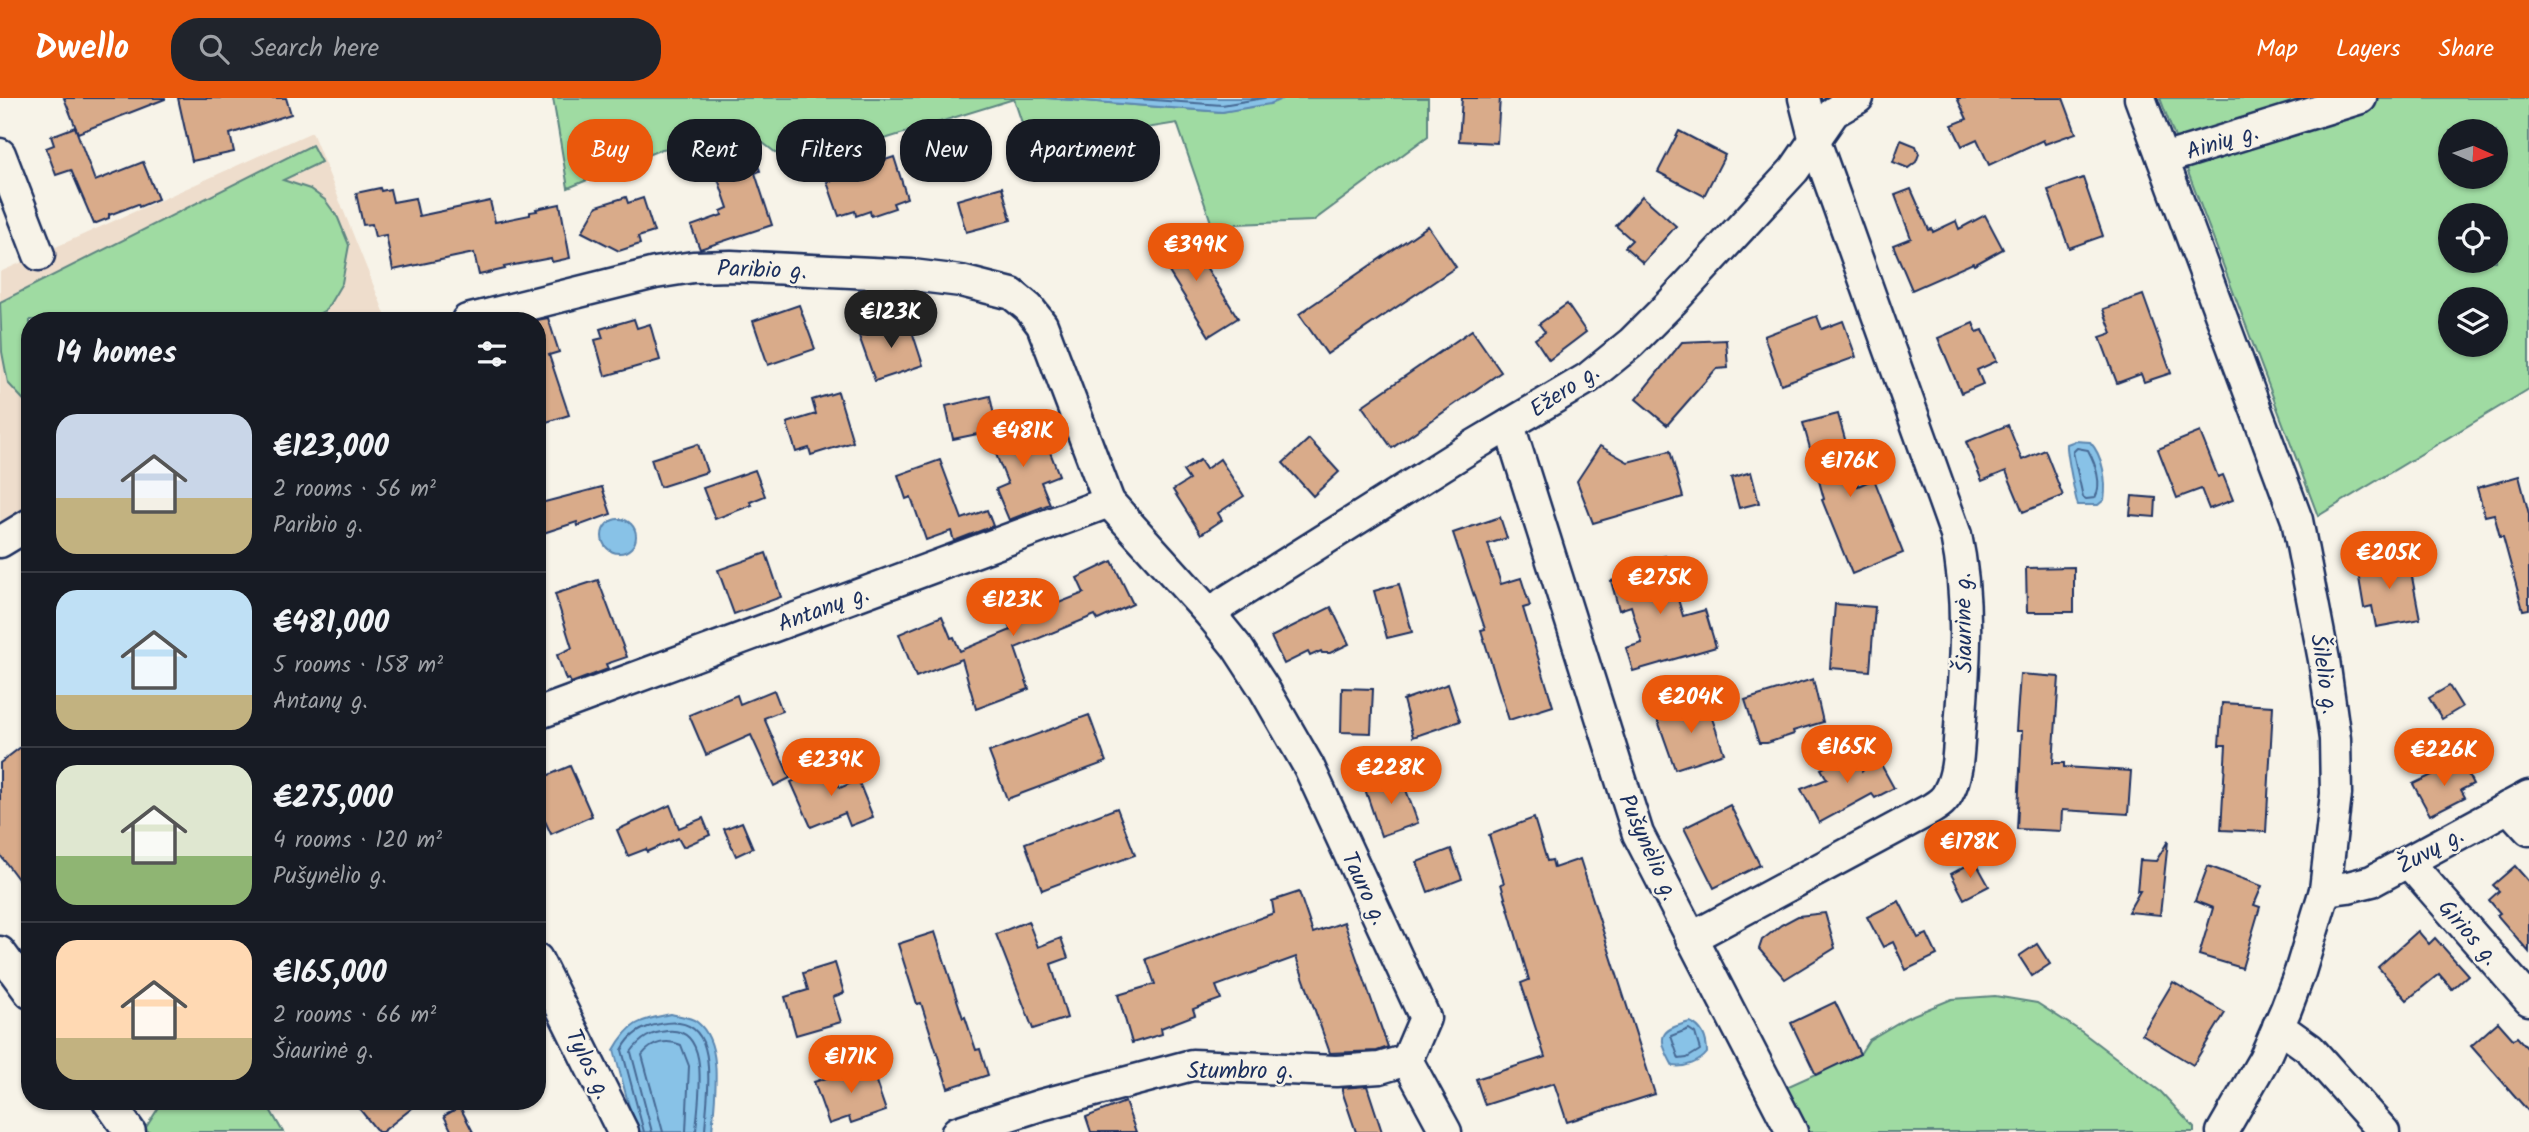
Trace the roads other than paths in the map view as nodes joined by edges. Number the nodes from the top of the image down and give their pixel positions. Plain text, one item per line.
1 (1804, 98) edge
2 (1858, 98) edge
3 (2140, 98) edge
4 (2361, 98) edge
5 (1815, 141) junction
6 (0, 154) edge
7 (2163, 159) junction
8 (39, 255) dead end
9 (498, 312) edge
10 (1508, 425) junction
11 (1109, 502) junction
12 (21, 529) edge
13 (0, 542) edge
14 (1211, 615) junction
15 (546, 711) edge
16 (2519, 801) edge
17 (2529, 830) edge
18 (2409, 863) junction
19 (2325, 890) junction
20 (1691, 938) junction
21 (0, 952) edge
22 (546, 977) edge
23 (21, 981) edge
24 (2529, 1000) edge
25 (2278, 1026) junction
26 (1407, 1060) junction
27 (114, 1110) edge
28 (130, 1132) edge
29 (623, 1132) edge
30 (957, 1132) edge
31 (1446, 1132) edge
32 (1792, 1132) edge
33 (2222, 1132) edge
34 (2384, 1132) edge

1 - 5 street, Šiaurinė g.
2 - 5 street, Ežero g.
3 - 7 street, Šilelio g.
4 - 7 street, Ainių g.
5 - 10 street, Ežero g.
5 - 20 street, Šiaurinė g.
6 - 8 street
7 - 19 street, Šilelio g.
9 - 11 street, Paribio g.
10 - 14 street, Ežero g.
10 - 20 street, Pušynėlio g.
11 - 14 street, Paribio g.
11 - 15 street, Antanų g.
12 - 13 street
14 - 26 street, Tauro g.
16 - 17 street
16 - 18 street, Žuvų g.
18 - 19 street, Žuvų g.
18 - 24 street, Girios g.
19 - 25 street, Šilelio g.
20 - 32 street, Pušynėlio g.
21 - 23 street
22 - 29 street, Tylos g.
25 - 33 street, Šilelio g.
25 - 34 street
26 - 30 street, Stumbro g.
26 - 31 street
27 - 28 street

